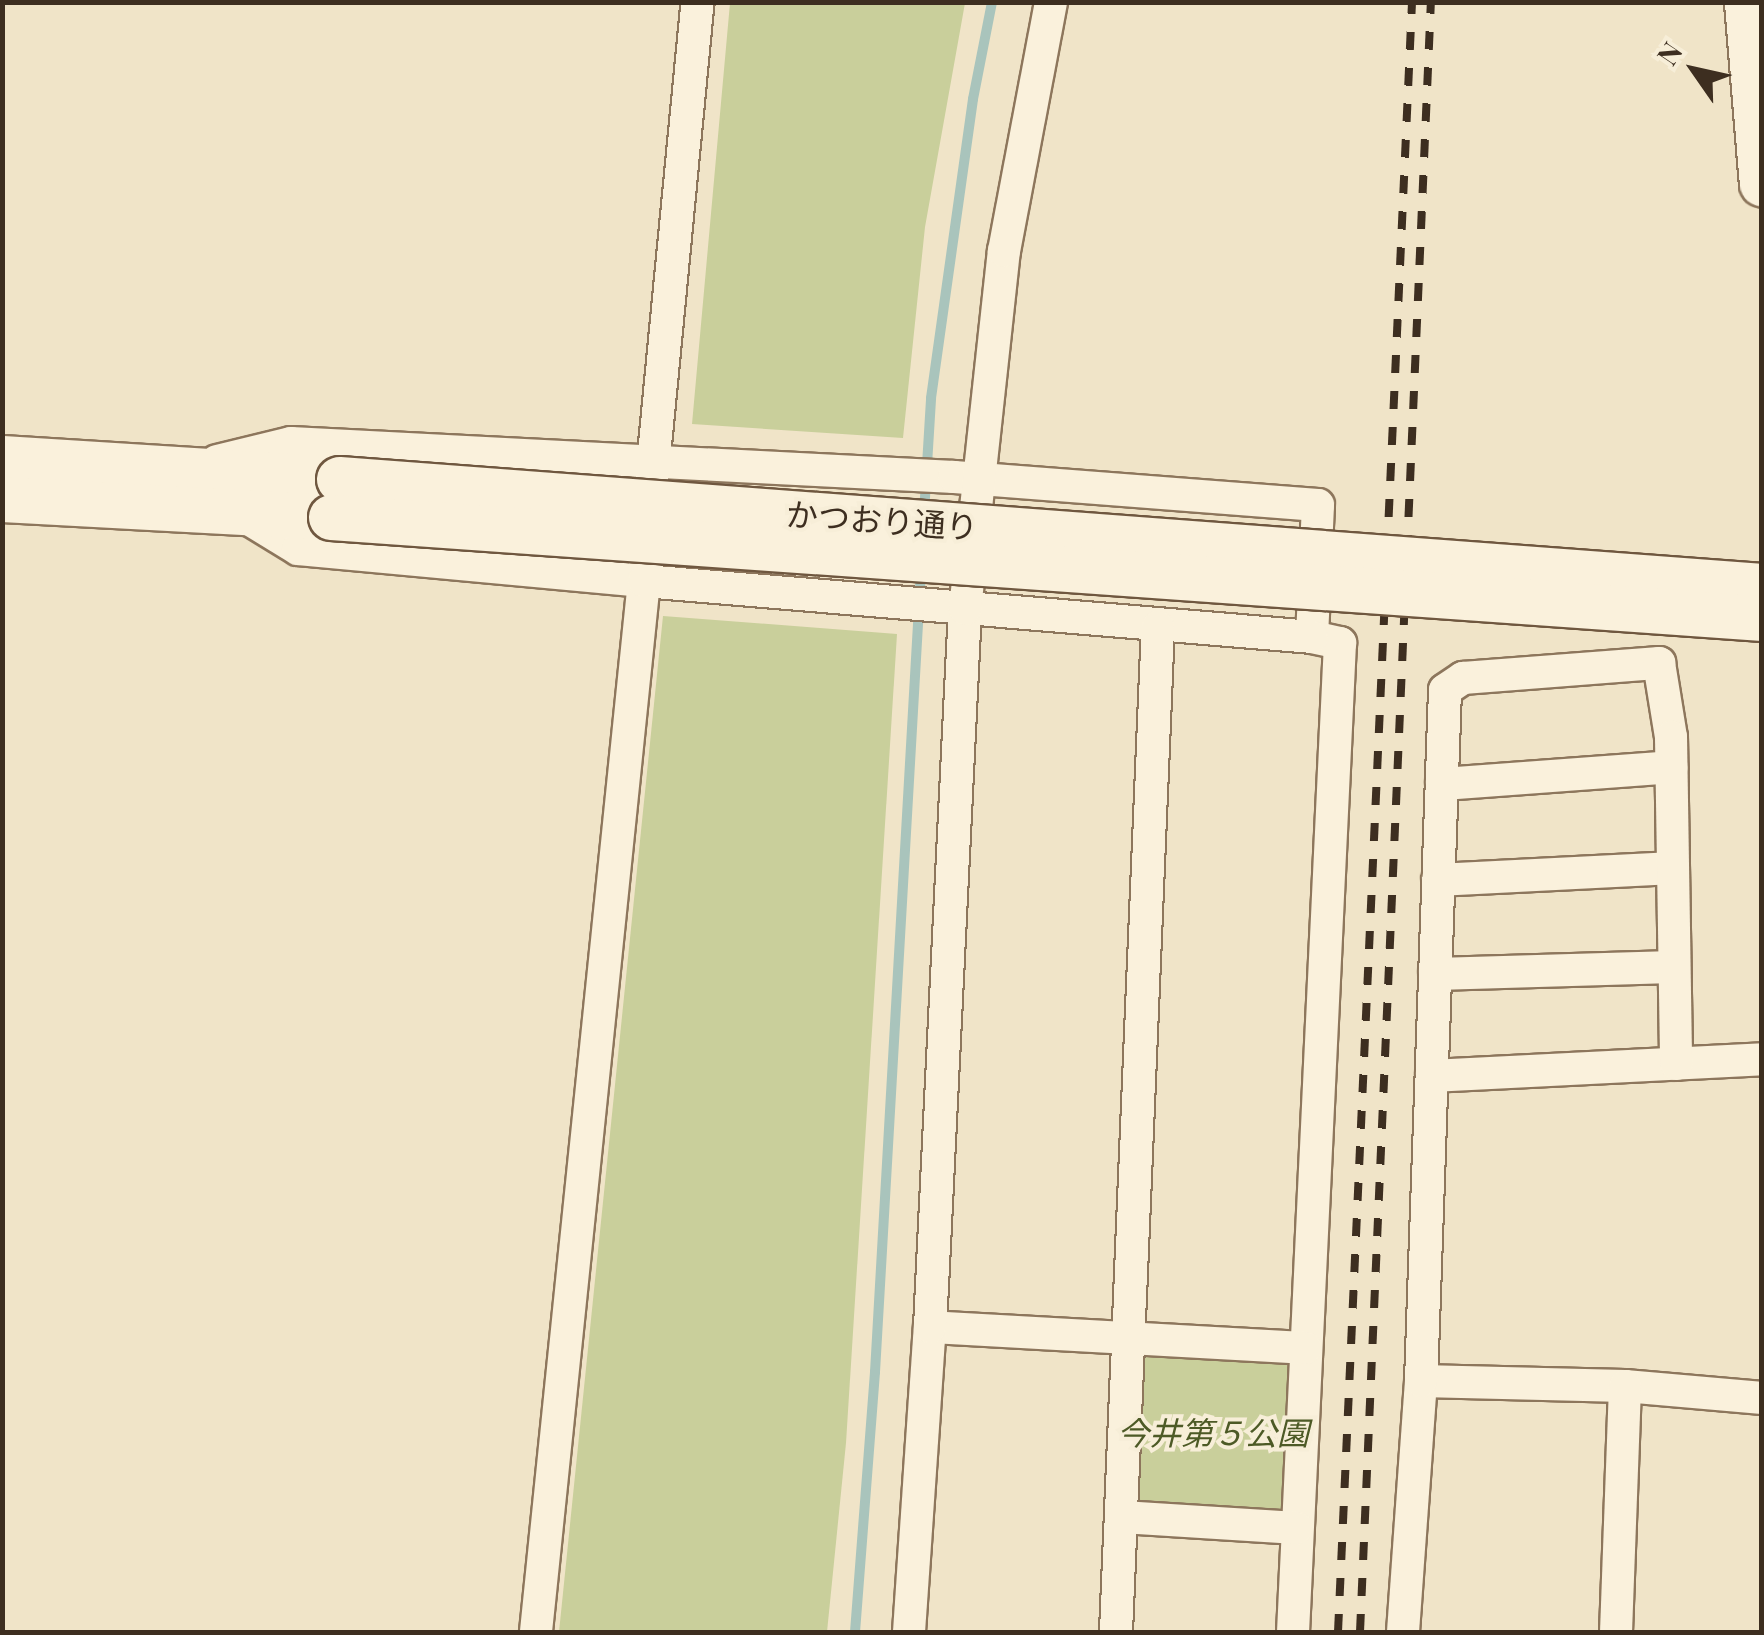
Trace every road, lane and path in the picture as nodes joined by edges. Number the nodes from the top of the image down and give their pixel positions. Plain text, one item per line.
1 (698, 2) edge
2 (1051, 2) edge
3 (1747, 2) edge
4 (1762, 183) edge
5 (652, 465) junction
6 (4, 467) edge
7 (174, 472) junction
8 (966, 478) junction
9 (335, 498) junction
10 (236, 510) junction
11 (644, 581) junction
12 (1762, 586) edge
13 (957, 609) junction
14 (1762, 618) edge
15 (1158, 627) junction
16 (1312, 637) junction
17 (1671, 767) junction
18 (1442, 784) junction
19 (1672, 868) junction
20 (1438, 880) junction
21 (1674, 967) junction
22 (1435, 974) junction
23 (1762, 1059) edge
24 (1676, 1064) junction
25 (1432, 1076) junction
26 (930, 1327) junction
27 (1130, 1338) junction
28 (1305, 1348) junction
29 (1421, 1381) junction
30 (1625, 1386) junction
31 (1762, 1398) edge
32 (1122, 1517) junction
33 (1297, 1528) junction
34 (536, 1632) edge
35 (909, 1632) edge
36 (1116, 1632) edge
37 (1292, 1632) edge
38 (1403, 1632) edge
39 (1616, 1632) edge

1 - 5 street
2 - 8 street
3 - 4 street
5 - 7 street
5 - 8 street
5 - 11 street
6 - 7 street, かつおり通り
6 - 10 street, かつおり通り
7 - 9 street, かつおり通り
8 - 13 street
8 - 16 street
9 - 10 street, かつおり通り
9 - 12 street, かつおり通り, bridge
9 - 14 street, かつおり通り, bridge
10 - 11 street
11 - 13 street
11 - 34 street
13 - 15 street
13 - 26 street
15 - 16 street
15 - 27 street
16 - 28 street
17 - 18 street
17 - 18 street
17 - 19 street
18 - 20 street
19 - 20 street
19 - 21 street
20 - 22 street
21 - 22 street
21 - 24 street
22 - 25 street
23 - 24 street
24 - 25 street
25 - 29 street
26 - 27 street
26 - 35 street
27 - 28 street
27 - 32 street
28 - 33 street
29 - 30 street
29 - 38 street
30 - 31 street
30 - 39 street
32 - 33 street
32 - 36 street
33 - 37 street

